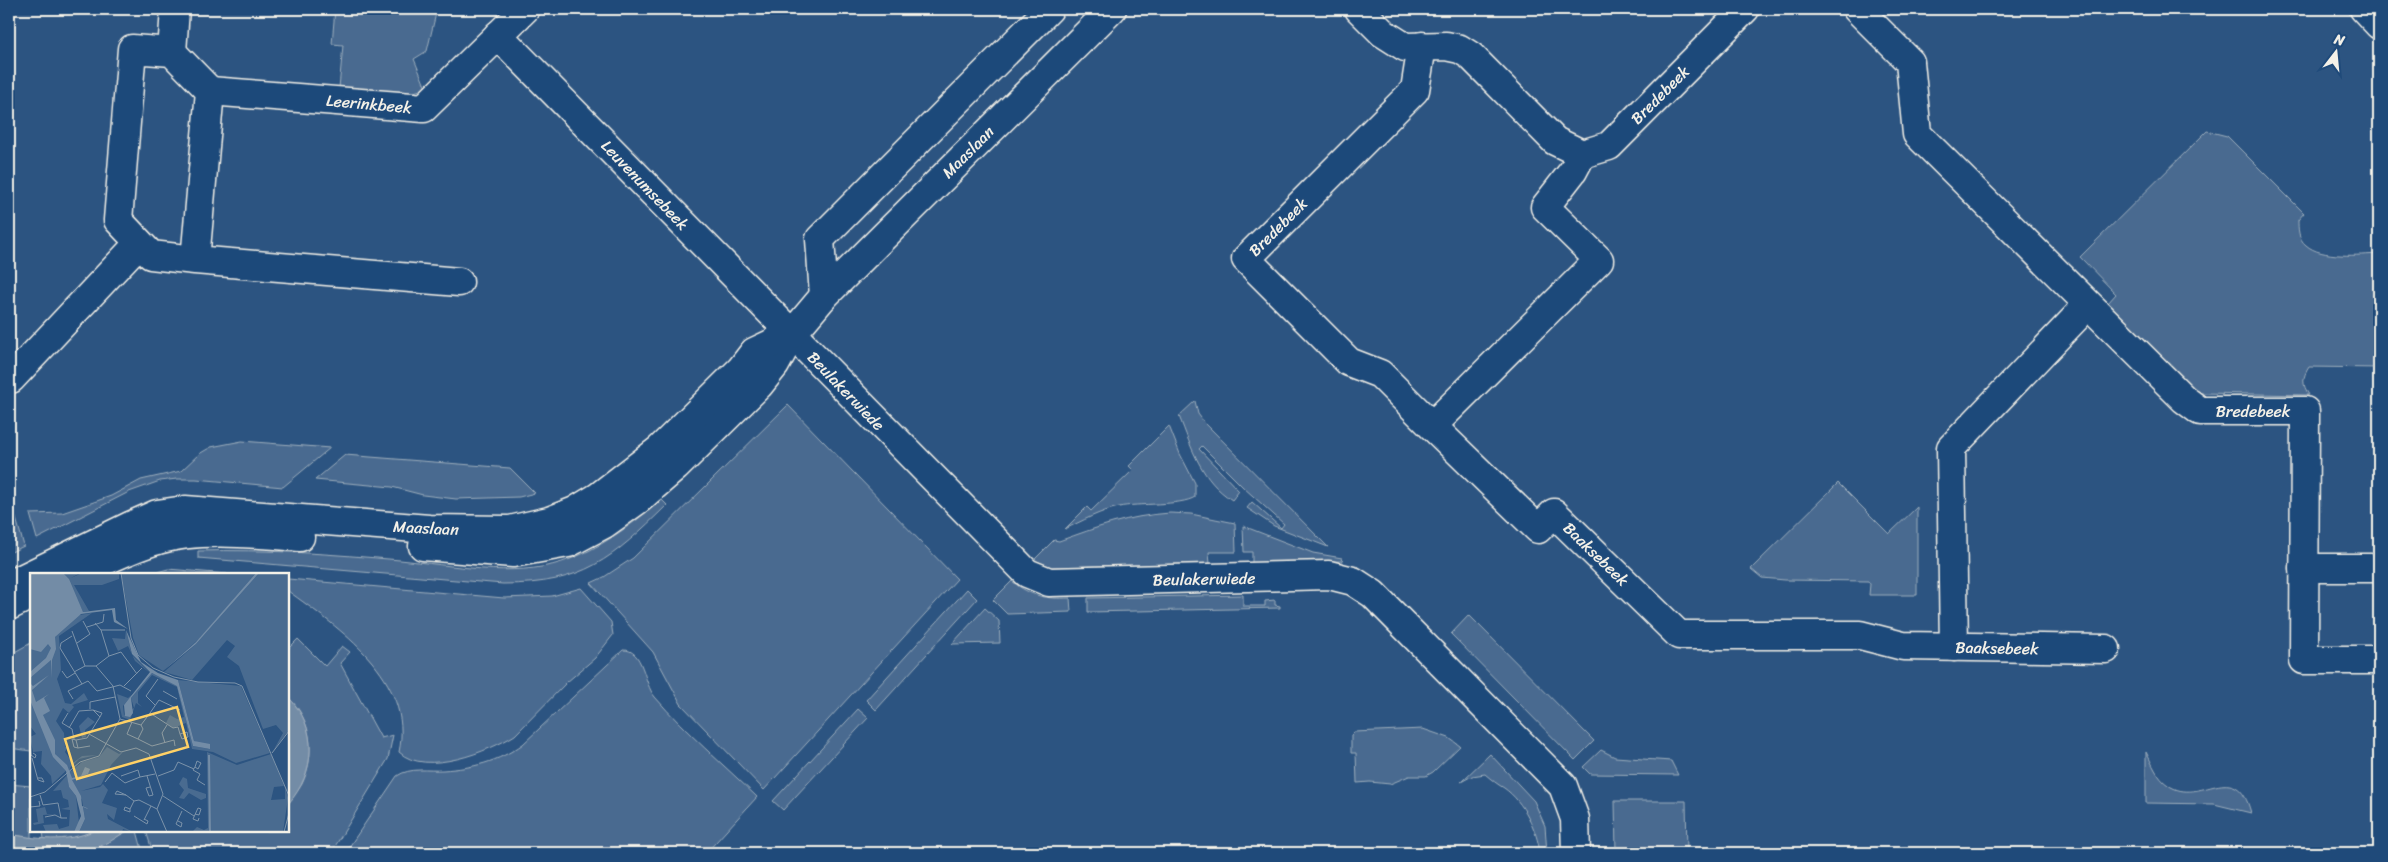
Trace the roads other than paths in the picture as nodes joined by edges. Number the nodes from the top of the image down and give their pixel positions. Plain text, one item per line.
1 (174, 9) edge
2 (525, 9) edge
3 (1049, 9) edge
4 (1112, 9) edge
5 (1360, 9) edge
6 (1745, 9) edge
7 (1856, 9) edge
8 (2364, 9) edge
9 (2379, 25) edge
10 (498, 35) junction
11 (1422, 46) junction
12 (172, 52) junction
13 (210, 91) junction
14 (1582, 154) junction
15 (139, 243) junction
16 (195, 260) junction
17 (459, 282) dead end
18 (824, 296) junction
19 (2088, 305) junction
20 (792, 334) junction
21 (11, 379) dead end
22 (1432, 426) junction
23 (2304, 568) junction
24 (2379, 568) edge
25 (34, 573) edge
26 (78, 573) edge
27 (30, 575) edge
28 (9, 585) edge
29 (30, 596) edge
30 (9, 606) edge
31 (1954, 647) junction
32 (2106, 649) dead end
33 (2379, 660) edge
34 (1576, 853) edge

1 - 12 street
2 - 10 street, Leerinkbeek
3 - 18 street
4 - 18 street, Maaslaan
5 - 11 street
6 - 14 street, Bredebeek
7 - 19 street, Bredebeek
8 - 9 street
10 - 13 street, Leerinkbeek
10 - 20 street, Leuvenumsebeek
11 - 14 street
11 - 22 street, Bredebeek
12 - 13 street
12 - 15 street
13 - 16 street
14 - 22 street
15 - 16 street
15 - 21 street
16 - 17 street
18 - 20 street, Maaslaan
19 - 23 street, Bredebeek
19 - 31 street
20 - 25 street, Maaslaan
20 - 26 street, Maaslaan
20 - 34 street, Beulakerwiede
22 - 31 street, Baaksebeek
23 - 24 street
23 - 33 street, Bredebeek
27 - 28 street, Maaslaan
29 - 30 street
31 - 32 street, Baaksebeek

